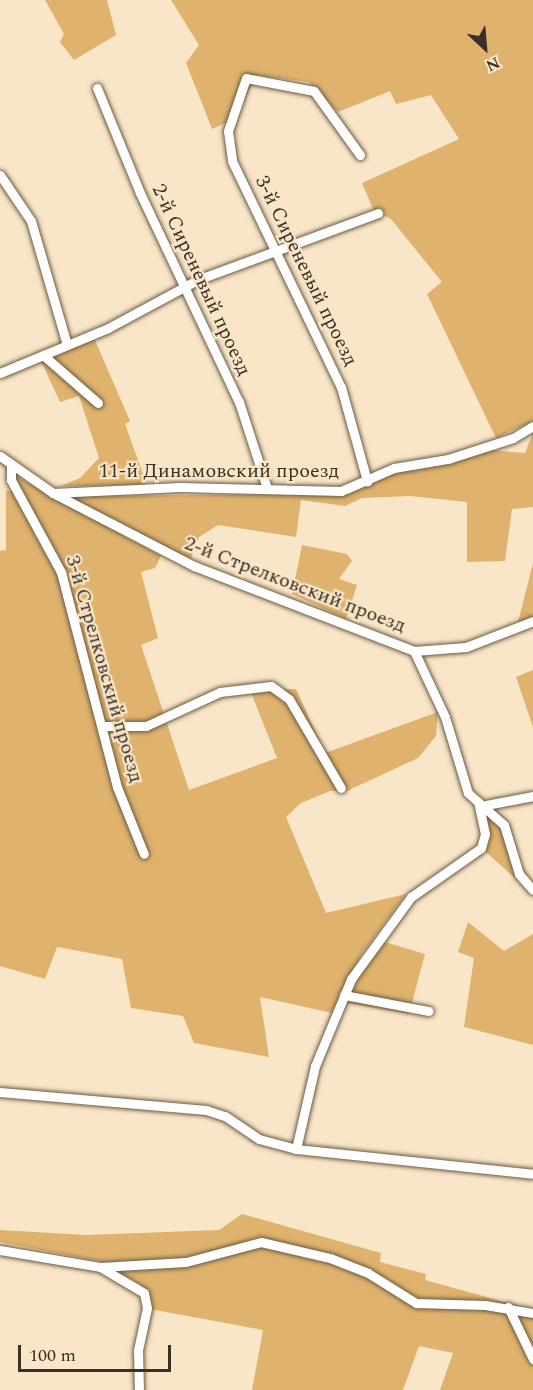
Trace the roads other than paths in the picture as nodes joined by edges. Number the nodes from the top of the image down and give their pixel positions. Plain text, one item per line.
1 (97, 88) dead end
2 (360, 155) dead end
3 (0, 175) edge
4 (378, 213) dead end
5 (277, 248) junction
6 (184, 287) junction
7 (67, 345) junction
8 (43, 355) junction
9 (0, 373) edge
10 (98, 403) dead end
11 (533, 426) edge
12 (0, 456) edge
13 (11, 466) junction
14 (367, 481) junction
15 (267, 488) junction
16 (53, 493) junction
17 (533, 621) edge
18 (414, 651) junction
19 (103, 726) junction
20 (341, 788) dead end
21 (533, 796) edge
22 (482, 803) junction
23 (144, 854) dead end
24 (533, 890) edge
25 (344, 995) junction
26 (429, 1011) dead end
27 (0, 1092) edge
28 (296, 1149) junction
29 (533, 1174) edge
30 (0, 1250) edge
31 (100, 1267) junction
32 (508, 1307) junction
33 (533, 1313) edge
34 (533, 1359) edge
35 (139, 1390) edge

1 - 6 street, 2-й Сиреневый проезд
2 - 5 street, 3-й Сиреневый проезд
3 - 7 street
4 - 5 street
5 - 6 street
5 - 14 street, 3-й Сиреневый проезд
6 - 7 street
6 - 15 street, 2-й Сиреневый проезд
7 - 8 street
8 - 9 street
8 - 10 street
11 - 14 street, 11-й Динамовский проезд
12 - 13 street
13 - 16 street
13 - 19 street, 3-й Стрелковский проезд
14 - 15 street, 11-й Динамовский проезд
15 - 16 street, 11-й Динамовский проезд
16 - 18 street, 2-й Стрелковский проезд
17 - 18 street, 2-й Стрелковский проезд
18 - 22 street
19 - 20 street
19 - 23 street, 3-й Стрелковский проезд
21 - 22 street
22 - 24 street
22 - 25 street
25 - 26 street
25 - 28 street
27 - 28 street
28 - 29 street
30 - 31 street
31 - 32 street
31 - 35 street
32 - 33 street
32 - 34 street

